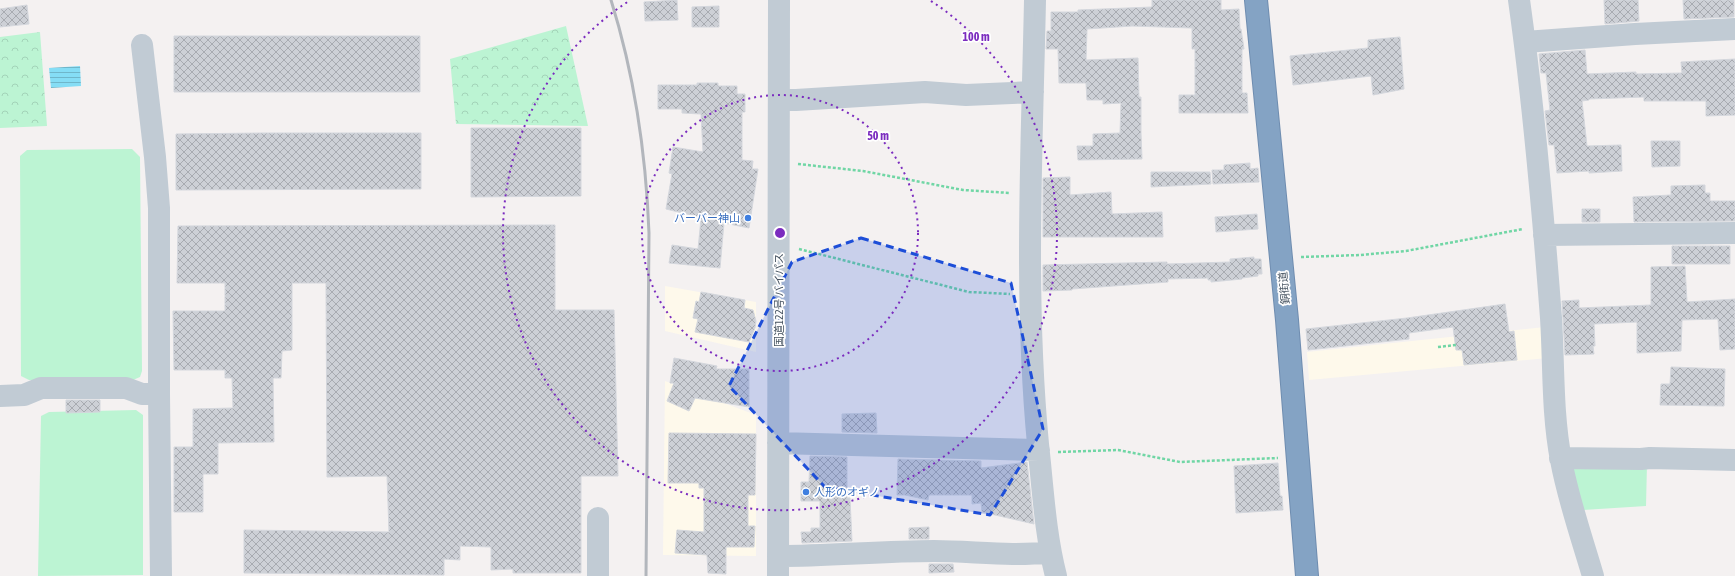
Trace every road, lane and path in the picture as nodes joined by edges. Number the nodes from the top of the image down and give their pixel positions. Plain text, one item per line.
1 (779, 0) edge
2 (1035, 0) edge
3 (1256, 0) edge
4 (1518, 0) edge
5 (1735, 29) edge
6 (1524, 42) junction
7 (142, 45) dead end
8 (1033, 92) junction
9 (779, 100) junction
10 (797, 164) dead end
11 (1032, 193) junction
12 (1544, 230) junction
13 (1735, 234) edge
14 (798, 249) dead end
15 (1296, 257) dead end
16 (1030, 294) junction
17 (1456, 345) dead end
18 (1438, 347) dead end
19 (159, 394) junction
20 (0, 396) edge
21 (778, 443) junction
22 (1039, 450) junction
23 (1282, 458) dead end
24 (1560, 458) junction
25 (1735, 460) edge
26 (598, 518) dead end
27 (1050, 552) junction
28 (778, 566) edge
29 (161, 576) edge
30 (598, 576) edge
31 (1056, 576) edge
32 (1307, 576) edge
33 (1593, 576) edge

1 - 9 street, 国道122号 バイパス
2 - 8 street
3 - 32 highway, 銅街道
4 - 6 street
5 - 6 street
6 - 12 street
7 - 19 street
8 - 9 street
8 - 11 street
9 - 21 street, 国道122号 バイパス
10 - 11 path
11 - 16 street
12 - 13 street
12 - 15 path
12 - 24 street
14 - 16 path
16 - 22 street
17 - 18 path
19 - 20 street
19 - 29 street
21 - 22 street
21 - 28 street, 国道122号 バイパス
22 - 23 path
22 - 27 street
24 - 25 street
24 - 33 street
26 - 30 street
27 - 28 street
27 - 31 street

